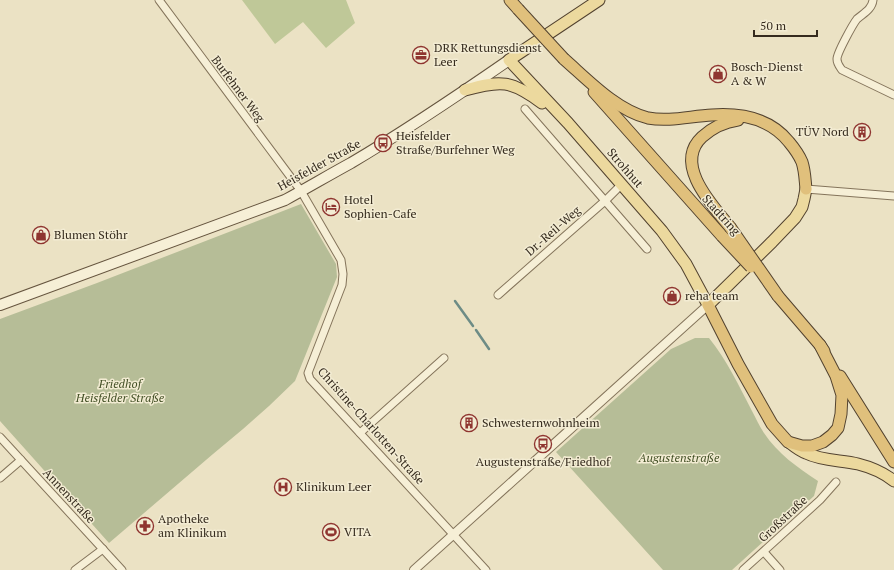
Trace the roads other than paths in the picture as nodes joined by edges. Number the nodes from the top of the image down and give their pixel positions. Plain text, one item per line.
1 (158, 0) edge
2 (510, 0) edge
3 (599, 0) edge
4 (873, 0) edge
5 (564, 59) junction
6 (509, 60) junction
7 (465, 90) junction
8 (894, 95) edge
9 (525, 109) dead end
10 (757, 119) junction
11 (568, 123) junction
12 (622, 184) junction
13 (806, 189) junction
14 (301, 192) junction
15 (894, 196) edge
16 (606, 200) junction
17 (647, 249) dead end
18 (498, 295) dead end
19 (778, 296) junction
20 (0, 305) edge
21 (708, 305) junction
22 (820, 345) junction
23 (444, 358) dead end
24 (360, 433) junction
25 (0, 437) edge
26 (788, 442) junction
27 (21, 460) junction
28 (894, 462) edge
29 (0, 478) edge
30 (894, 481) edge
31 (836, 482) dead end
32 (453, 534) junction
33 (103, 549) junction
34 (764, 552) junction
35 (74, 570) edge
36 (122, 570) edge
37 (414, 570) edge
38 (486, 570) edge
39 (743, 570) edge
40 (780, 570) edge

1 - 14 street, Burfehner Weg
2 - 5 highway, Stadtring, bridge
3 - 6 main road, Heisfelder Straße
4 - 8 street
5 - 10 highway
5 - 19 highway, Stadtring, bridge
6 - 7 main road, Heisfelder Straße
6 - 11 main road, Strohhut
7 - 11 main road
7 - 14 main road, Heisfelder Straße
9 - 16 street
10 - 13 highway
10 - 19 highway, bridge
11 - 12 main road, Strohhut
12 - 16 street, Dr.-Reil-Weg
12 - 21 main road, Strohhut
13 - 15 street
13 - 21 main road
14 - 20 main road, Heisfelder Straße
14 - 24 street, Christine-Charlotten-Straße
16 - 17 street
16 - 18 street, Dr.-Reil-Weg
19 - 22 highway, Stadtring
21 - 26 highway
21 - 32 street
22 - 26 highway
22 - 28 highway, Stadtring
23 - 24 street
24 - 32 street, Christine-Charlotten-Straße
25 - 27 street, Annenstraße
26 - 30 main road
27 - 29 street
27 - 33 street, Annenstraße
31 - 34 street, Großstraße
32 - 37 street
32 - 38 street, Christine-Charlotten-Straße
33 - 35 street
33 - 36 street, Annenstraße
34 - 39 street, Großstraße
34 - 40 street

